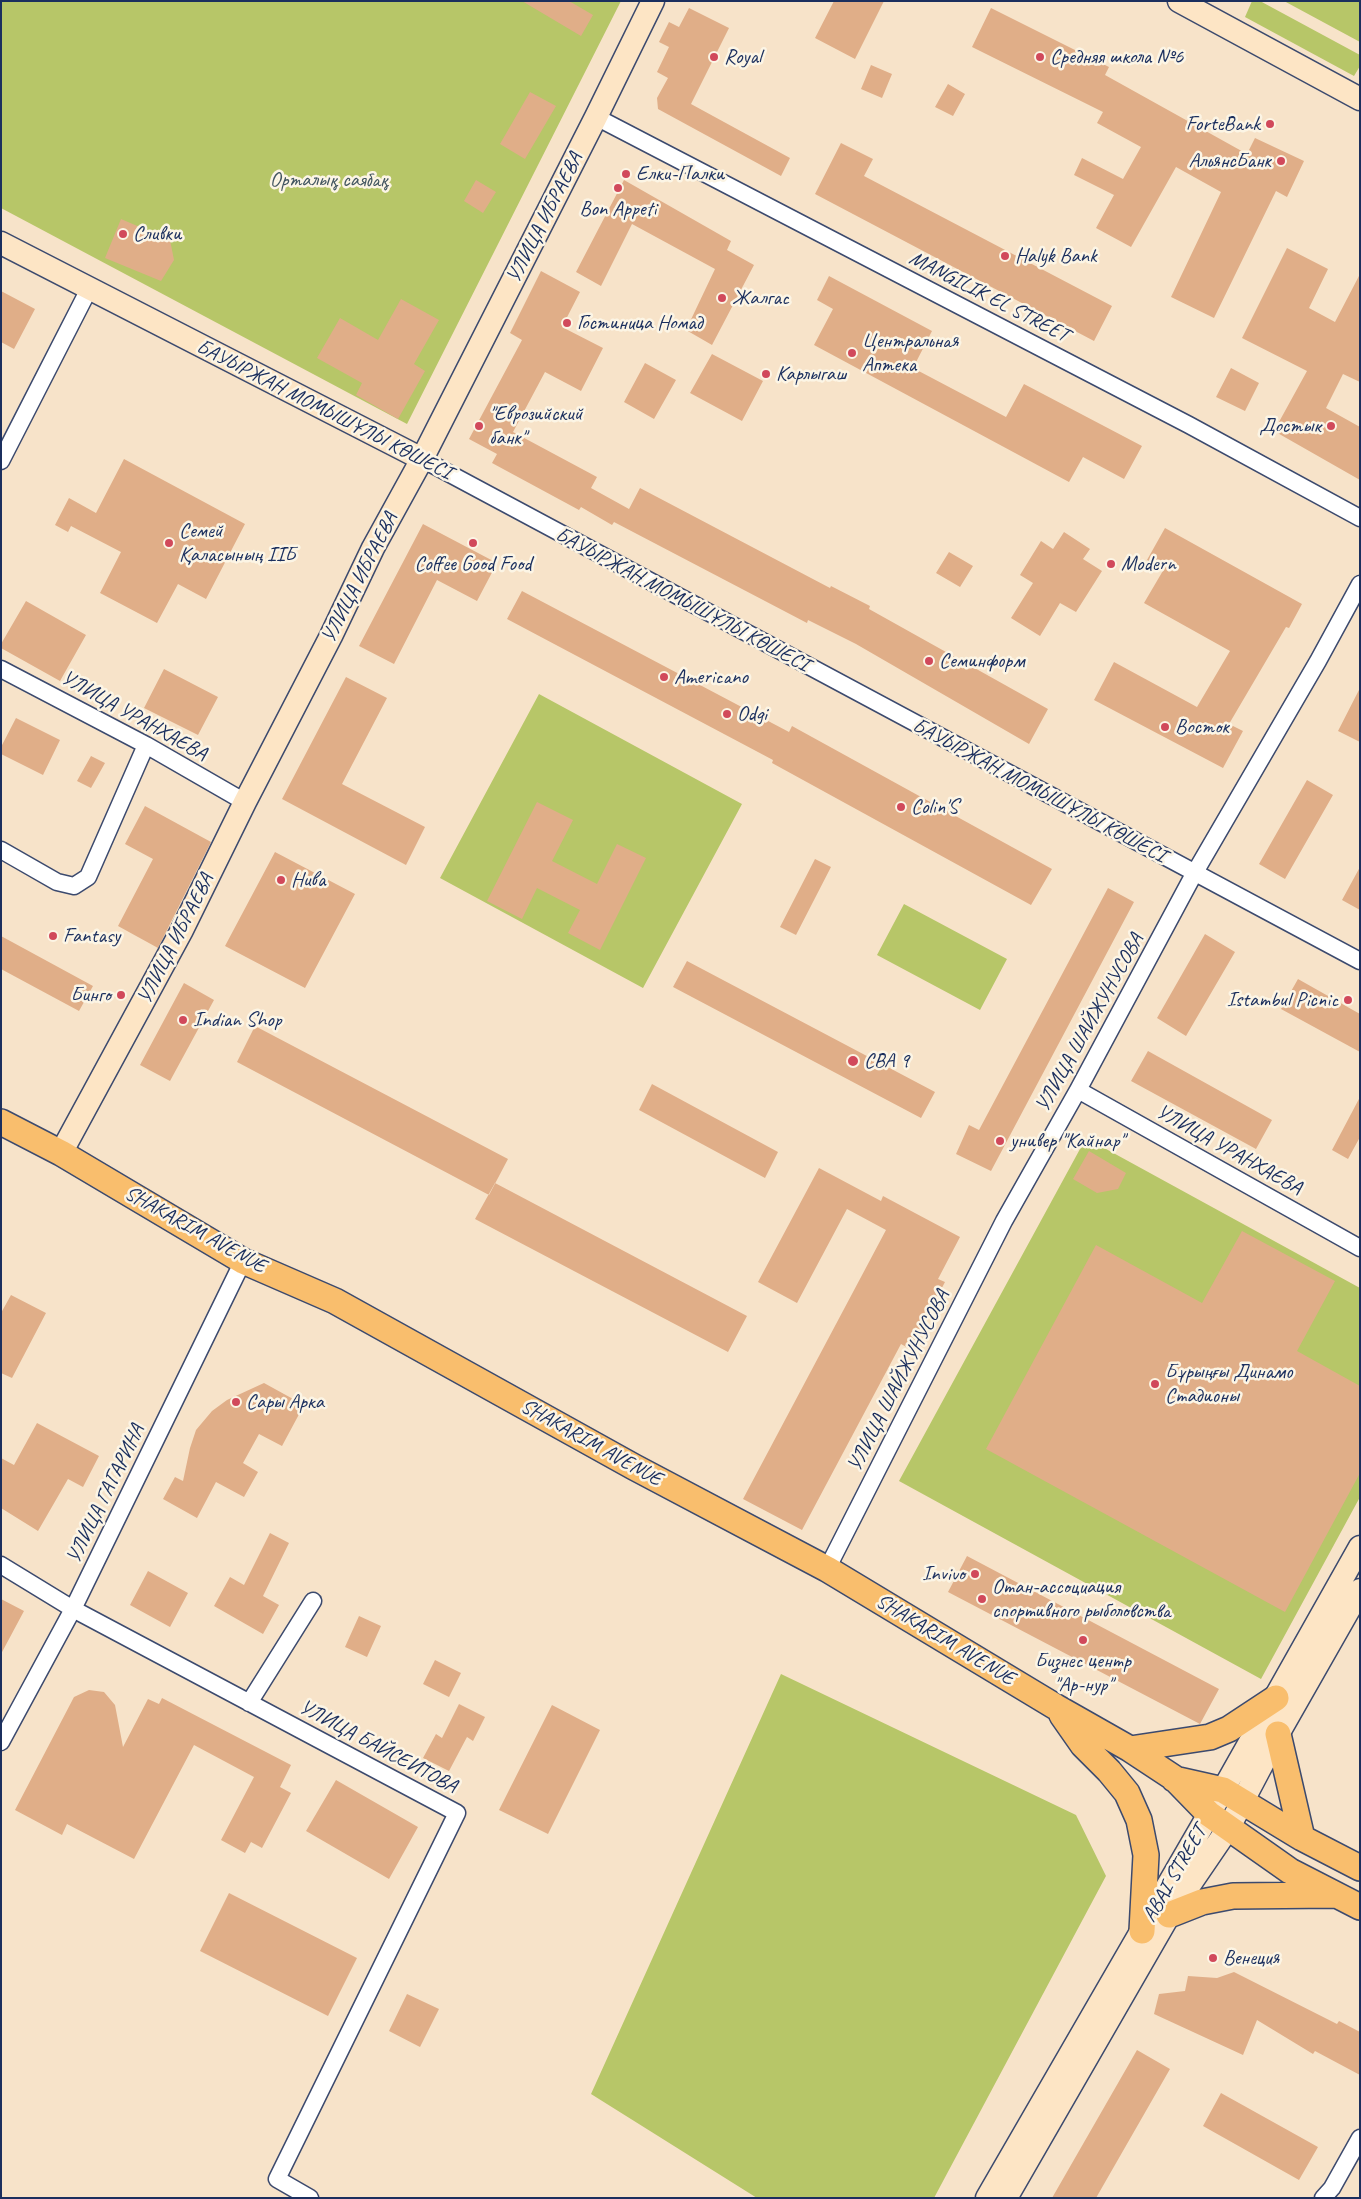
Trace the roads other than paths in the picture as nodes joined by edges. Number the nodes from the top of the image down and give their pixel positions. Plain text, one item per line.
1 (653, 1) edge
2 (1178, 1) edge
3 (1360, 99) edge
4 (596, 117) junction
5 (1, 243) edge
6 (89, 289) junction
7 (422, 459) junction
8 (1, 461) edge
9 (1360, 518) edge
10 (1360, 584) edge
11 (1, 669) edge
12 (146, 746) junction
13 (245, 802) junction
14 (1, 850) edge
15 (1194, 874) junction
16 (1360, 961) edge
17 (1078, 1090) junction
18 (1, 1122) edge
19 (61, 1153) junction
20 (1360, 1248) edge
21 (242, 1261) junction
22 (1360, 1548) edge
23 (1, 1565) edge
24 (827, 1569) junction
25 (1360, 1590) edge
26 (313, 1601) dead end
27 (73, 1609) junction
28 (1276, 1698) junction
29 (249, 1703) junction
30 (1056, 1707) junction
31 (1278, 1734) junction
32 (1, 1742) edge
33 (1130, 1749) junction
34 (1174, 1778) junction
35 (1232, 1796) junction
36 (1219, 1820) junction
37 (1302, 1838) junction
38 (1360, 1868) edge
39 (1336, 1896) junction
40 (1360, 1907) edge
41 (1169, 1915) junction
42 (1142, 1932) junction
43 (1360, 2138) edge
44 (310, 2198) edge
45 (987, 2198) edge
46 (1006, 2198) edge
47 (1323, 2198) edge

1 - 4 street, УЛИЦА ИБРАЕВА
2 - 3 street
4 - 7 street, УЛИЦА ИБРАЕВА
4 - 9 street, MANGILIK EL STREET
5 - 6 street, БАУЫРЖАН МОМЫШҰЛЫ КӨШЕСІ
6 - 7 street, БАУЫРЖАН МОМЫШҰЛЫ КӨШЕСІ
6 - 8 street
7 - 13 street, УЛИЦА ИБРАЕВА
7 - 15 street, БАУЫРЖАН МОМЫШҰЛЫ КӨШЕСІ
10 - 15 street, УЛИЦА ШАЙЖУНУСОВА
11 - 12 street, УЛИЦА УРАНХАЕВА
12 - 13 street, УЛИЦА УРАНХАЕВА
12 - 14 street
13 - 19 street, УЛИЦА ИБРАЕВА
15 - 16 street, БАУЫРЖАН МОМЫШҰЛЫ КӨШЕСІ
15 - 17 street, УЛИЦА ШАЙЖУНУСОВА
17 - 20 street, УЛИЦА УРАНХАЕВА
17 - 24 street, УЛИЦА ШАЙЖУНУСОВА
18 - 19 main road, SHAKARIM AVENUE
19 - 21 main road, SHAKARIM AVENUE
21 - 24 main road, SHAKARIM AVENUE
21 - 27 street, УЛИЦА ГАГАРИНА
22 - 28 street, ABAI STREET
23 - 27 street, УЛИЦА БАЙСЕИТОВА
24 - 30 main road, SHAKARIM AVENUE
25 - 31 street, ABAI STREET
26 - 29 street
27 - 29 street, УЛИЦА БАЙСЕИТОВА
27 - 32 street, УЛИЦА ГАГАРИНА
28 - 33 main road
28 - 35 street, ABAI STREET
29 - 44 street, УЛИЦА БАЙСЕИТОВА
30 - 33 main road, SHAKARIM AVENUE
30 - 42 main road
31 - 35 street, ABAI STREET
31 - 37 main road
33 - 34 main road, SHAKARIM AVENUE
34 - 35 main road, SHAKARIM AVENUE
34 - 36 main road, SHAKARIM AVENUE
35 - 36 street, ABAI STREET
35 - 37 main road, SHAKARIM AVENUE
36 - 39 main road, SHAKARIM AVENUE
36 - 41 street, ABAI STREET
36 - 42 street, ABAI STREET
37 - 38 main road, SHAKARIM AVENUE
39 - 40 main road, SHAKARIM AVENUE
39 - 41 main road
41 - 46 street, ABAI STREET
42 - 45 street, ABAI STREET
43 - 47 street

